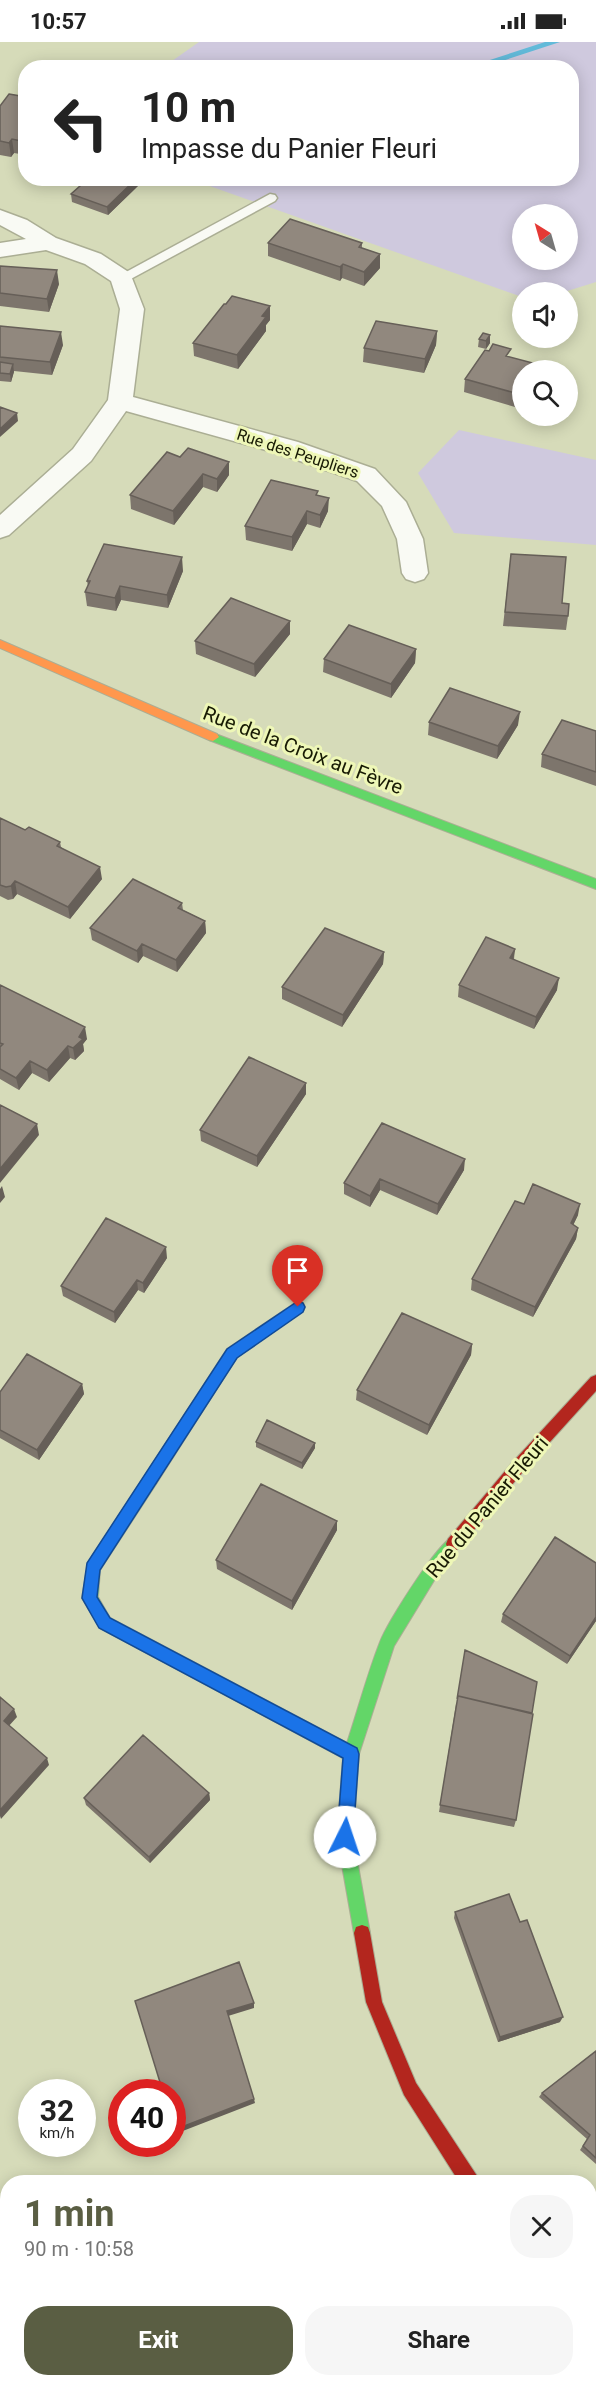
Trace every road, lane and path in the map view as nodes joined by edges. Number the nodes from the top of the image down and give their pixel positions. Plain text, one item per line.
1 (270, 198) dead end
2 (0, 217) edge
3 (48, 243) junction
4 (0, 250) edge
5 (122, 278) junction
6 (120, 401) junction
7 (0, 529) edge
8 (415, 573) dead end
9 (0, 644) edge
10 (596, 884) edge
11 (298, 1307) dead end
12 (596, 1381) edge
13 (351, 1754) junction
14 (466, 2175) edge

1 - 5 lane
2 - 3 street
3 - 4 street
3 - 5 street
5 - 6 street
6 - 7 street
6 - 8 street, Rue des Peupliers
9 - 10 street, Rue de la Croix au Fèvre
11 - 13 street
12 - 13 street, Rue du Panier Fleuri
13 - 14 street, Rue du Panier Fleuri

